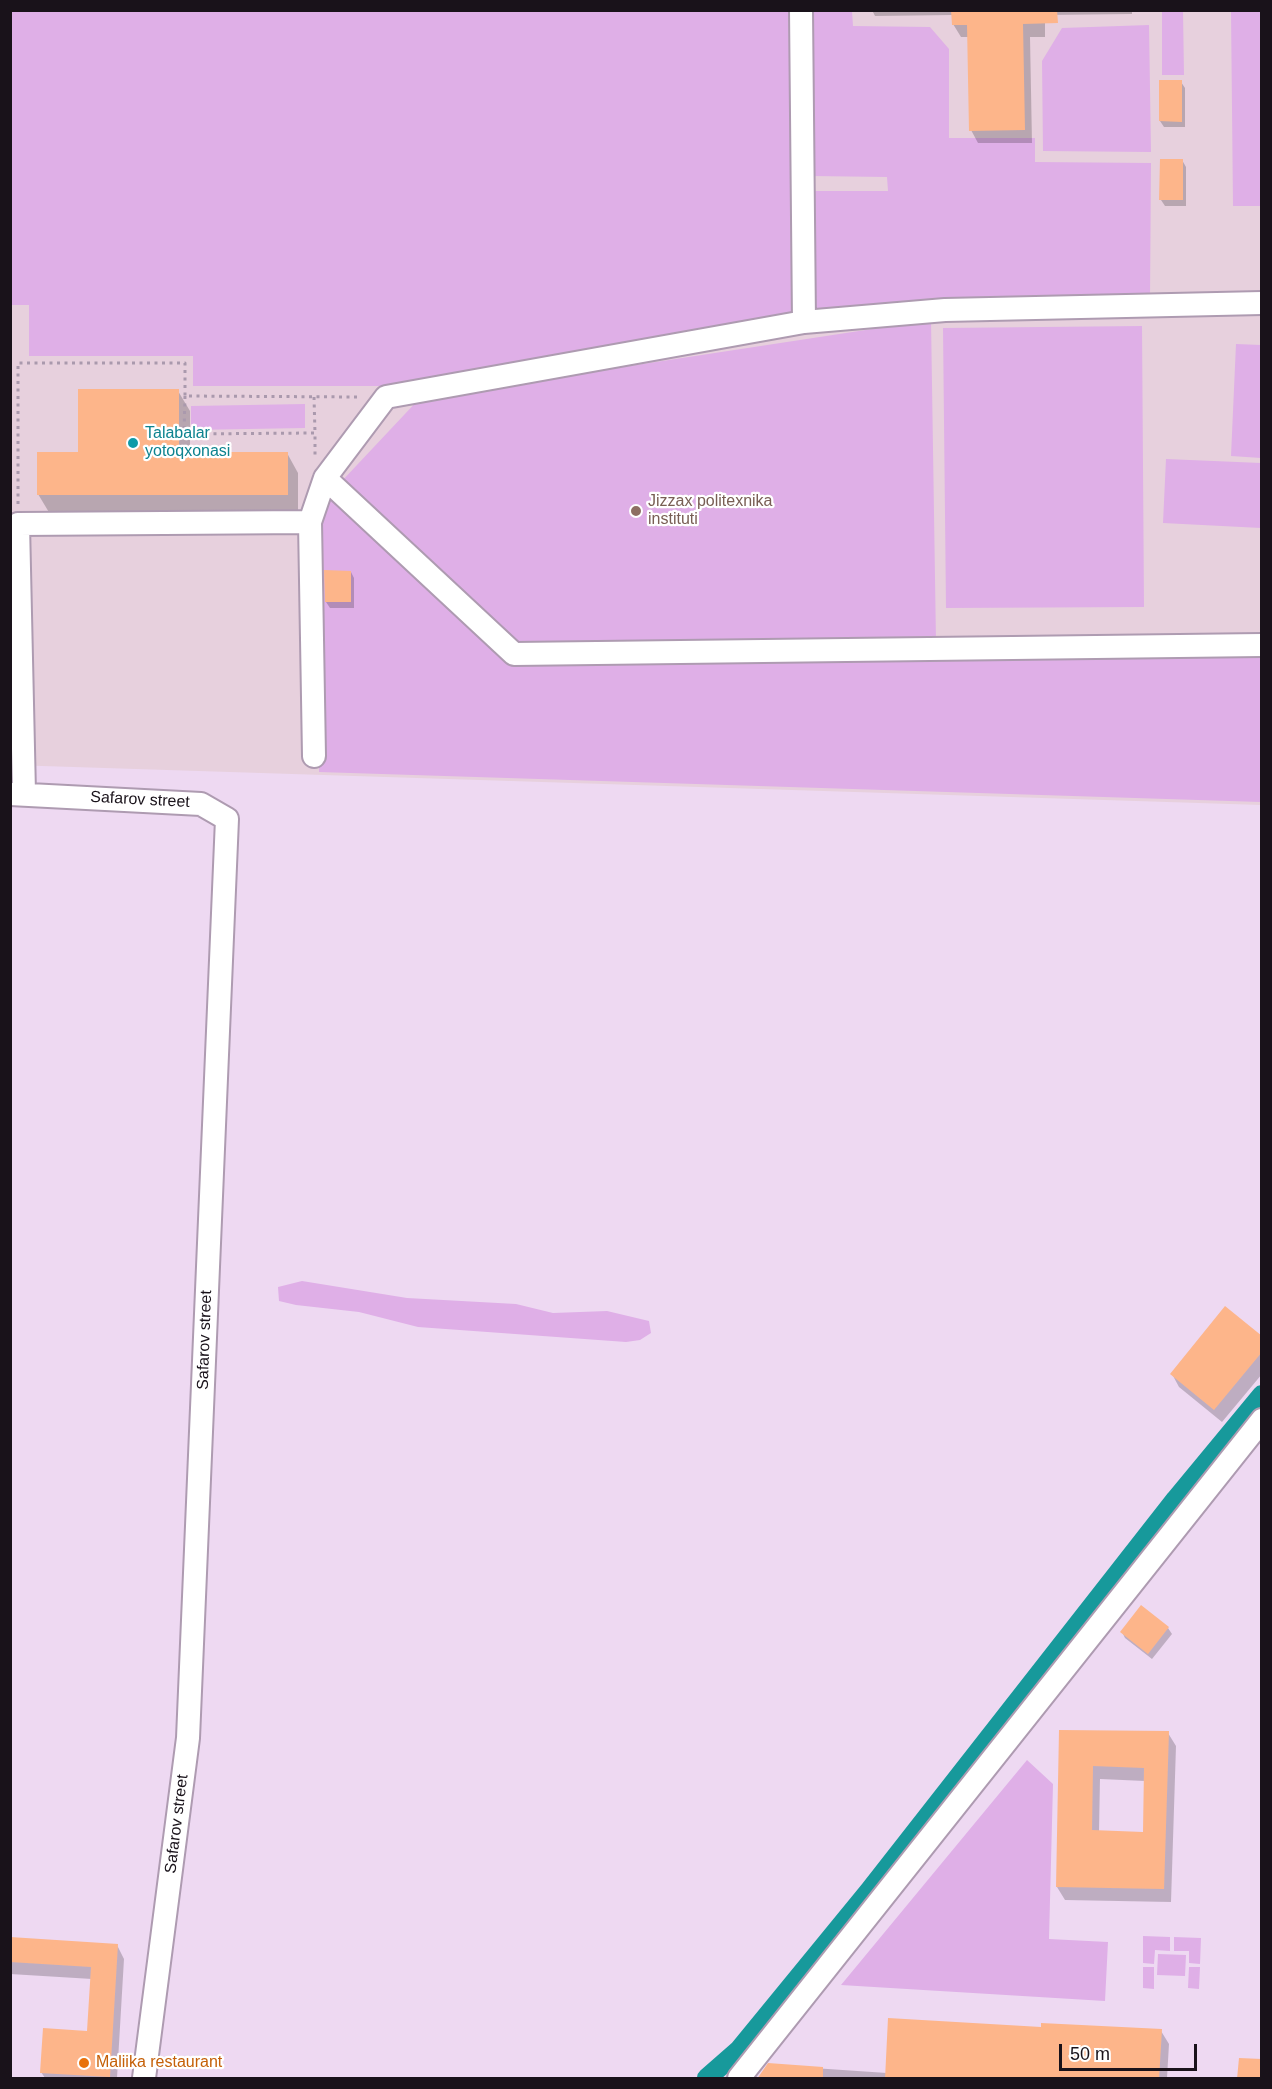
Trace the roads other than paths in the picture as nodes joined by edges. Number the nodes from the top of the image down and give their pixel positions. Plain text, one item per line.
1 (801, 10) edge
2 (1262, 303) edge
3 (804, 321) junction
4 (325, 478) junction
5 (310, 522) junction
6 (1262, 645) edge
7 (314, 756) dead end
8 (17, 793) edge
9 (1262, 1420) edge
10 (144, 2079) edge
11 (739, 2079) edge

1 - 3 street
2 - 3 street
3 - 4 street
4 - 5 street
4 - 6 street
5 - 7 street
5 - 8 street
8 - 10 street, Safarov street
9 - 11 street

